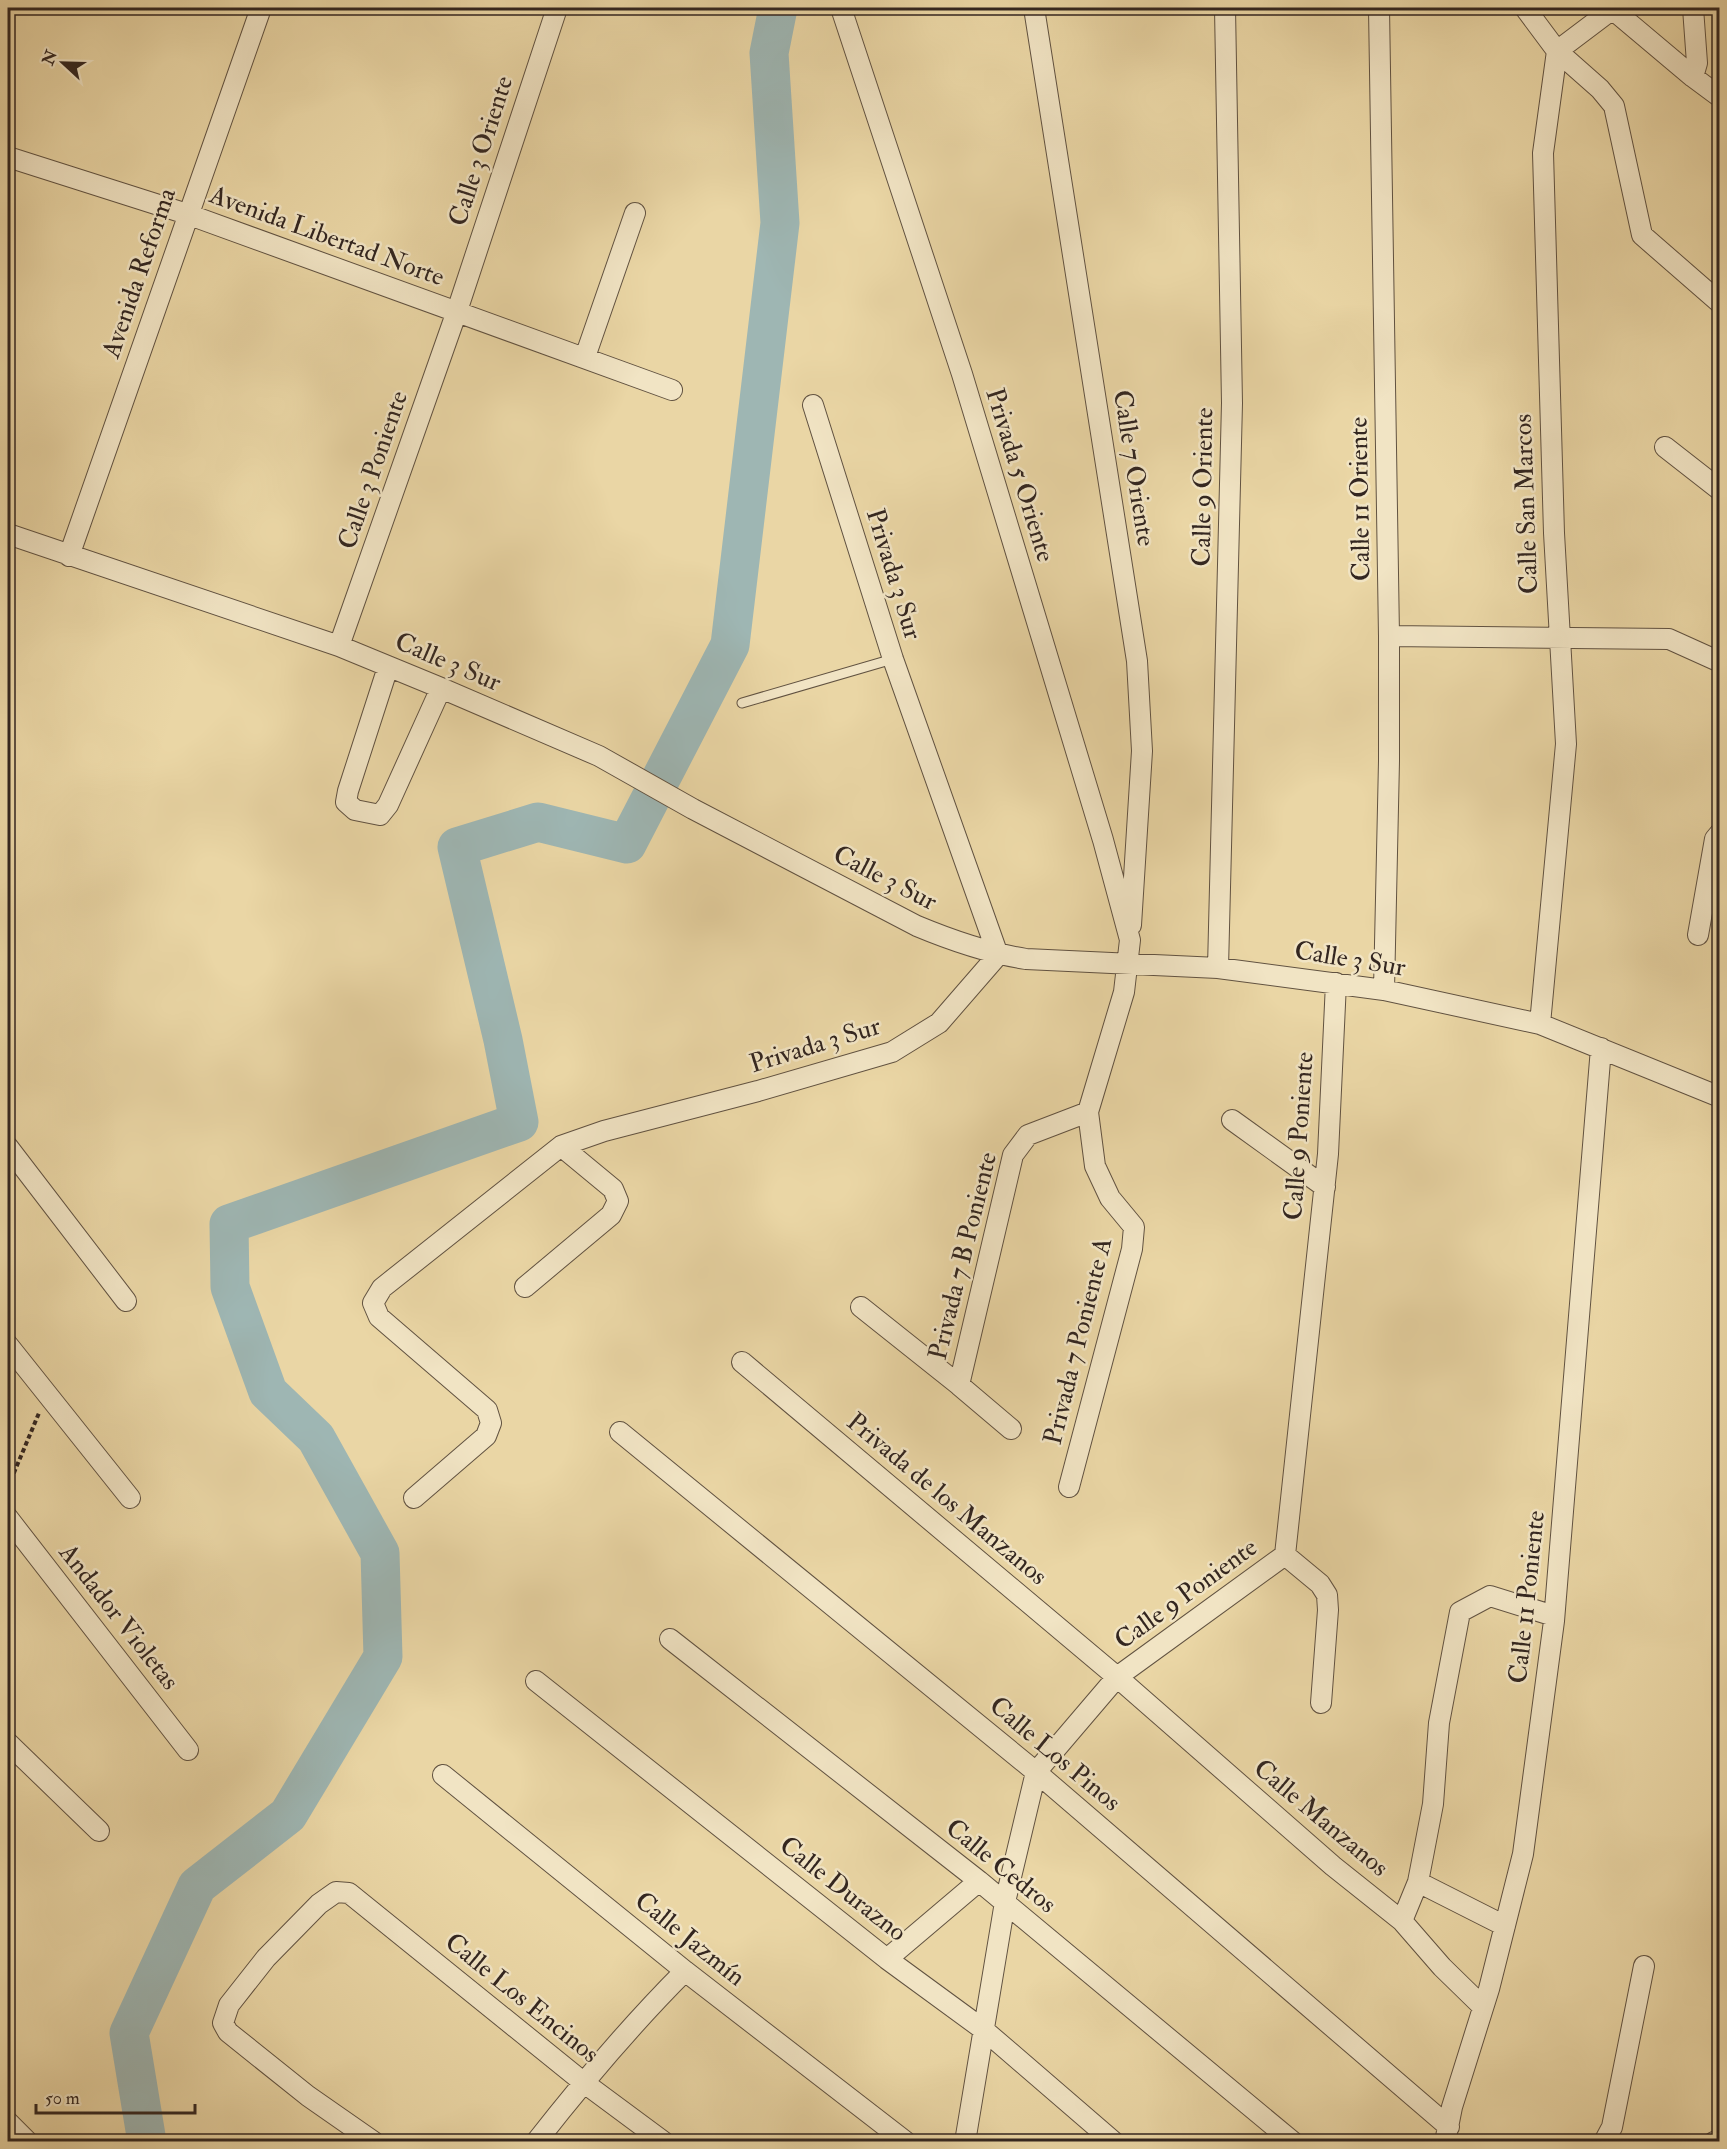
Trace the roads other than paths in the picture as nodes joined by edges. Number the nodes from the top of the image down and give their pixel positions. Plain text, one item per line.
1 (261, 8) edge
2 (557, 8) edge
3 (841, 8) edge
4 (1034, 8) edge
5 (1225, 8) edge
6 (1379, 8) edge
7 (1525, 8) edge
8 (1612, 8) edge
9 (1693, 8) edge
10 (1557, 51) junction
11 (1693, 77) junction
12 (1719, 97) edge
13 (8, 157) edge
14 (635, 213) dead end
15 (187, 214) junction
16 (1719, 303) edge
17 (457, 311) junction
18 (585, 357) junction
19 (672, 390) dead end
20 (813, 405) dead end
21 (1665, 447) dead end
22 (1719, 490) edge
23 (8, 534) edge
24 (69, 556) junction
25 (1389, 636) junction
26 (1559, 639) junction
27 (339, 646) junction
28 (892, 659) junction
29 (1719, 662) edge
30 (388, 667) junction
31 (441, 688) junction
32 (742, 703) dead end
33 (1719, 833) edge
34 (1698, 935) dead end
35 (1130, 940) junction
36 (998, 955) junction
37 (1128, 963) junction
38 (1218, 969) junction
39 (1336, 982) junction
40 (1384, 990) junction
41 (1540, 1024) junction
42 (1601, 1048) junction
43 (1719, 1097) edge
44 (1088, 1113) junction
45 (1232, 1120) dead end
46 (561, 1146) junction
47 (8, 1147) edge
48 (1325, 1187) junction
49 (525, 1287) dead end
50 (126, 1301) dead end
51 (861, 1307) dead end
52 (8, 1345) edge
53 (742, 1362) dead end
54 (958, 1385) junction
55 (1011, 1429) dead end
56 (620, 1432) dead end
57 (1069, 1486) dead end
58 (130, 1498) dead end
59 (414, 1498) dead end
60 (8, 1518) edge
61 (1285, 1555) junction
62 (1554, 1616) junction
63 (670, 1639) dead end
64 (1117, 1677) junction
65 (537, 1681) dead end
66 (1321, 1703) dead end
67 (8, 1743) edge
68 (188, 1750) dead end
69 (1036, 1772) junction
70 (443, 1775) dead end
71 (99, 1831) dead end
72 (979, 1881) junction
73 (1418, 1882) junction
74 (1005, 1902) junction
75 (1402, 1921) junction
76 (1505, 1926) junction
77 (887, 1959) junction
78 (1644, 1966) dead end
79 (685, 1971) junction
80 (1483, 2007) junction
81 (984, 2030) junction
82 (583, 2082) junction
83 (8, 2122) edge
84 (1447, 2134) edge
85 (1719, 2140) edge
86 (28, 2142) edge
87 (374, 2142) edge
88 (536, 2142) edge
89 (664, 2142) edge
90 (906, 2142) edge
91 (964, 2142) edge
92 (1114, 2142) edge
93 (1293, 2142) edge
94 (1604, 2142) edge
95 (1714, 2142) edge

1 - 15 street, Avenida Reforma
2 - 17 street, Calle 3 Oriente
3 - 35 street, Privada 5 Oriente
4 - 35 street, Calle 7 Oriente
5 - 38 street, Calle 9 Oriente
6 - 25 street, Calle 11 Oriente
7 - 10 street
8 - 10 street
8 - 11 street
9 - 11 street
10 - 16 street
10 - 26 street, Calle San Marcos
11 - 12 street
13 - 15 street, Avenida Libertad Norte
14 - 18 street
15 - 17 street, Avenida Libertad Norte
15 - 24 street, Avenida Reforma
17 - 18 street, Avenida Libertad Norte
17 - 27 street, Calle 3 Poniente
18 - 19 street, Avenida Libertad Norte
20 - 28 street, Privada 3 Sur
21 - 22 street
23 - 24 street, Calle 3 Sur
24 - 27 street, Calle 3 Sur
25 - 26 street
25 - 40 street, Calle 11 Oriente
26 - 29 street
26 - 41 street, Calle San Marcos
27 - 30 street, Calle 3 Sur
28 - 32 lane
28 - 36 street, Privada 3 Sur
30 - 31 street, Calle 3 Sur
30 - 31 street
31 - 36 street, Calle 3 Sur
33 - 34 street
35 - 37 street, Privada 5 Oriente
36 - 37 street, Calle 3 Sur
36 - 46 street, Privada 3 Sur
37 - 38 street, Calle 3 Sur
37 - 44 street, Privada 5 Oriente
38 - 39 street, Calle 3 Sur
39 - 40 street, Calle 3 Sur
39 - 48 street, Calle 9 Poniente
40 - 41 street, Calle 3 Sur
41 - 42 street, Calle 3 Sur
42 - 43 street, Calle 3 Sur
42 - 62 street, Calle 11 Poniente
44 - 54 street, Privada 7 B Poniente
44 - 57 street, Privada 7 Poniente A
45 - 48 street
46 - 49 street
46 - 59 street, Privada 3 Sur
47 - 50 street
48 - 61 street, Calle 9 Poniente
51 - 54 street, Privada 7 B Poniente
52 - 58 street
53 - 64 street, Privada de los Manzanos
54 - 55 street, Privada 7 B Poniente
56 - 69 street, Calle Los Pinos
60 - 68 street, Andador Violetas
61 - 64 street, Calle 9 Poniente
61 - 66 street
62 - 73 street
62 - 76 street, Calle 11 Poniente
63 - 72 street, Calle Cedros
64 - 69 street, Calle 9 Poniente
64 - 75 street, Calle Manzanos
65 - 77 street, Calle Durazno
67 - 71 street
69 - 74 street, Calle 9 Poniente
69 - 84 street, Calle Los Pinos
70 - 79 street, Calle Jazmín
72 - 74 street, Calle Cedros
72 - 77 street
73 - 75 street
73 - 76 street
74 - 81 street, Calle 9 Poniente
74 - 93 street, Calle Cedros
75 - 80 street, Calle Manzanos
76 - 80 street, Calle 11 Poniente
77 - 81 street, Calle Durazno
78 - 94 street
79 - 82 street
79 - 90 street, Calle Jazmín
80 - 84 street, Calle 11 Poniente
81 - 91 street, Calle 9 Poniente
81 - 92 street, Calle Durazno
82 - 87 street, Calle Los Encinos
82 - 88 street
82 - 89 street, Calle Los Encinos
83 - 86 street
85 - 95 street

